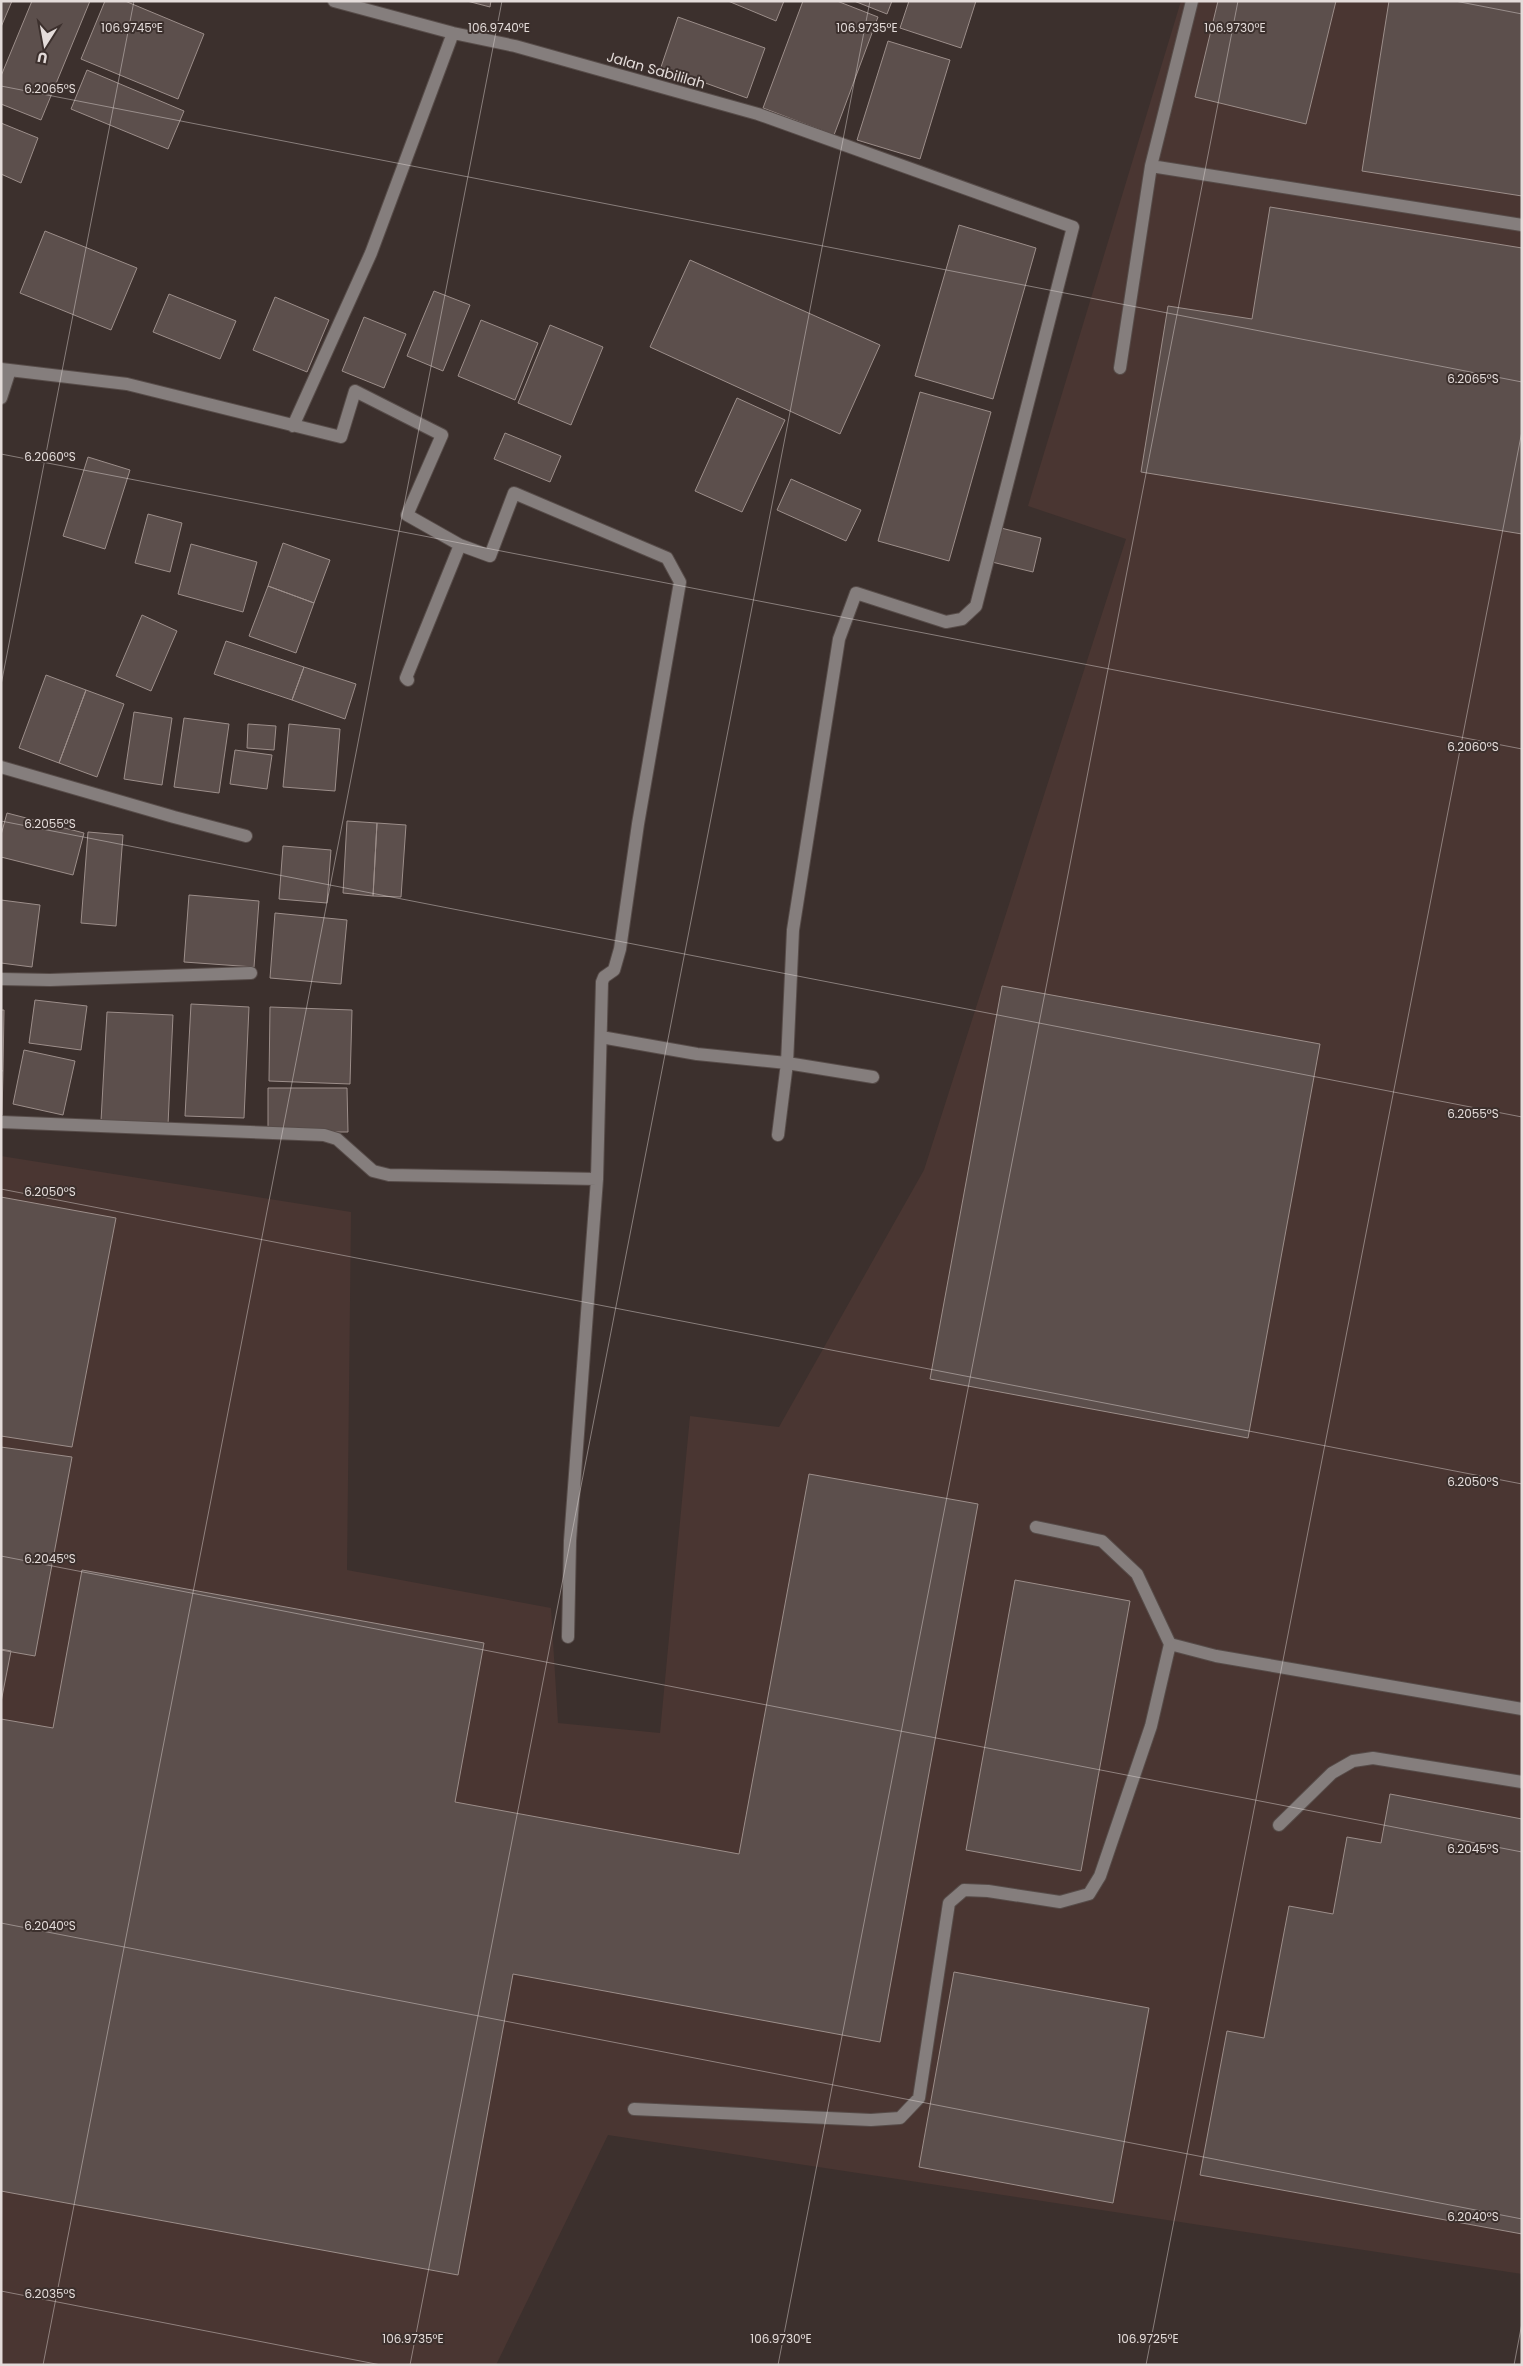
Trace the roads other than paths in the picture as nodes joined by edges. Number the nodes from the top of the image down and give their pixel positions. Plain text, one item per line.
1 (334, 1) edge
2 (1192, 1) edge
3 (453, 33) junction
4 (1151, 166) junction
5 (1522, 225) edge
6 (1120, 368) dead end
7 (5, 370) edge
8 (1, 398) edge
9 (293, 426) junction
10 (460, 545) junction
11 (408, 680) dead end
12 (1, 767) edge
13 (246, 836) dead end
14 (251, 973) dead end
15 (1, 979) edge
16 (601, 1037) junction
17 (787, 1063) junction
18 (873, 1077) dead end
19 (1, 1122) edge
20 (778, 1134) dead end
21 (597, 1180) junction
22 (1036, 1527) dead end
23 (568, 1637) dead end
24 (1170, 1644) junction
25 (1522, 1709) edge
26 (1522, 1782) edge
27 (1279, 1825) dead end
28 (634, 2109) dead end

1 - 3 street, Jalan Sabililah
2 - 4 street
3 - 9 street
3 - 17 street, Jalan Sabililah
4 - 5 street
4 - 6 street
7 - 8 street
7 - 9 street
9 - 10 street
10 - 11 street
10 - 16 street
12 - 13 street
14 - 15 street
16 - 17 street
16 - 21 street
17 - 18 street
17 - 20 street
19 - 21 street
21 - 23 street
22 - 24 street
24 - 25 street
24 - 28 street
26 - 27 street

